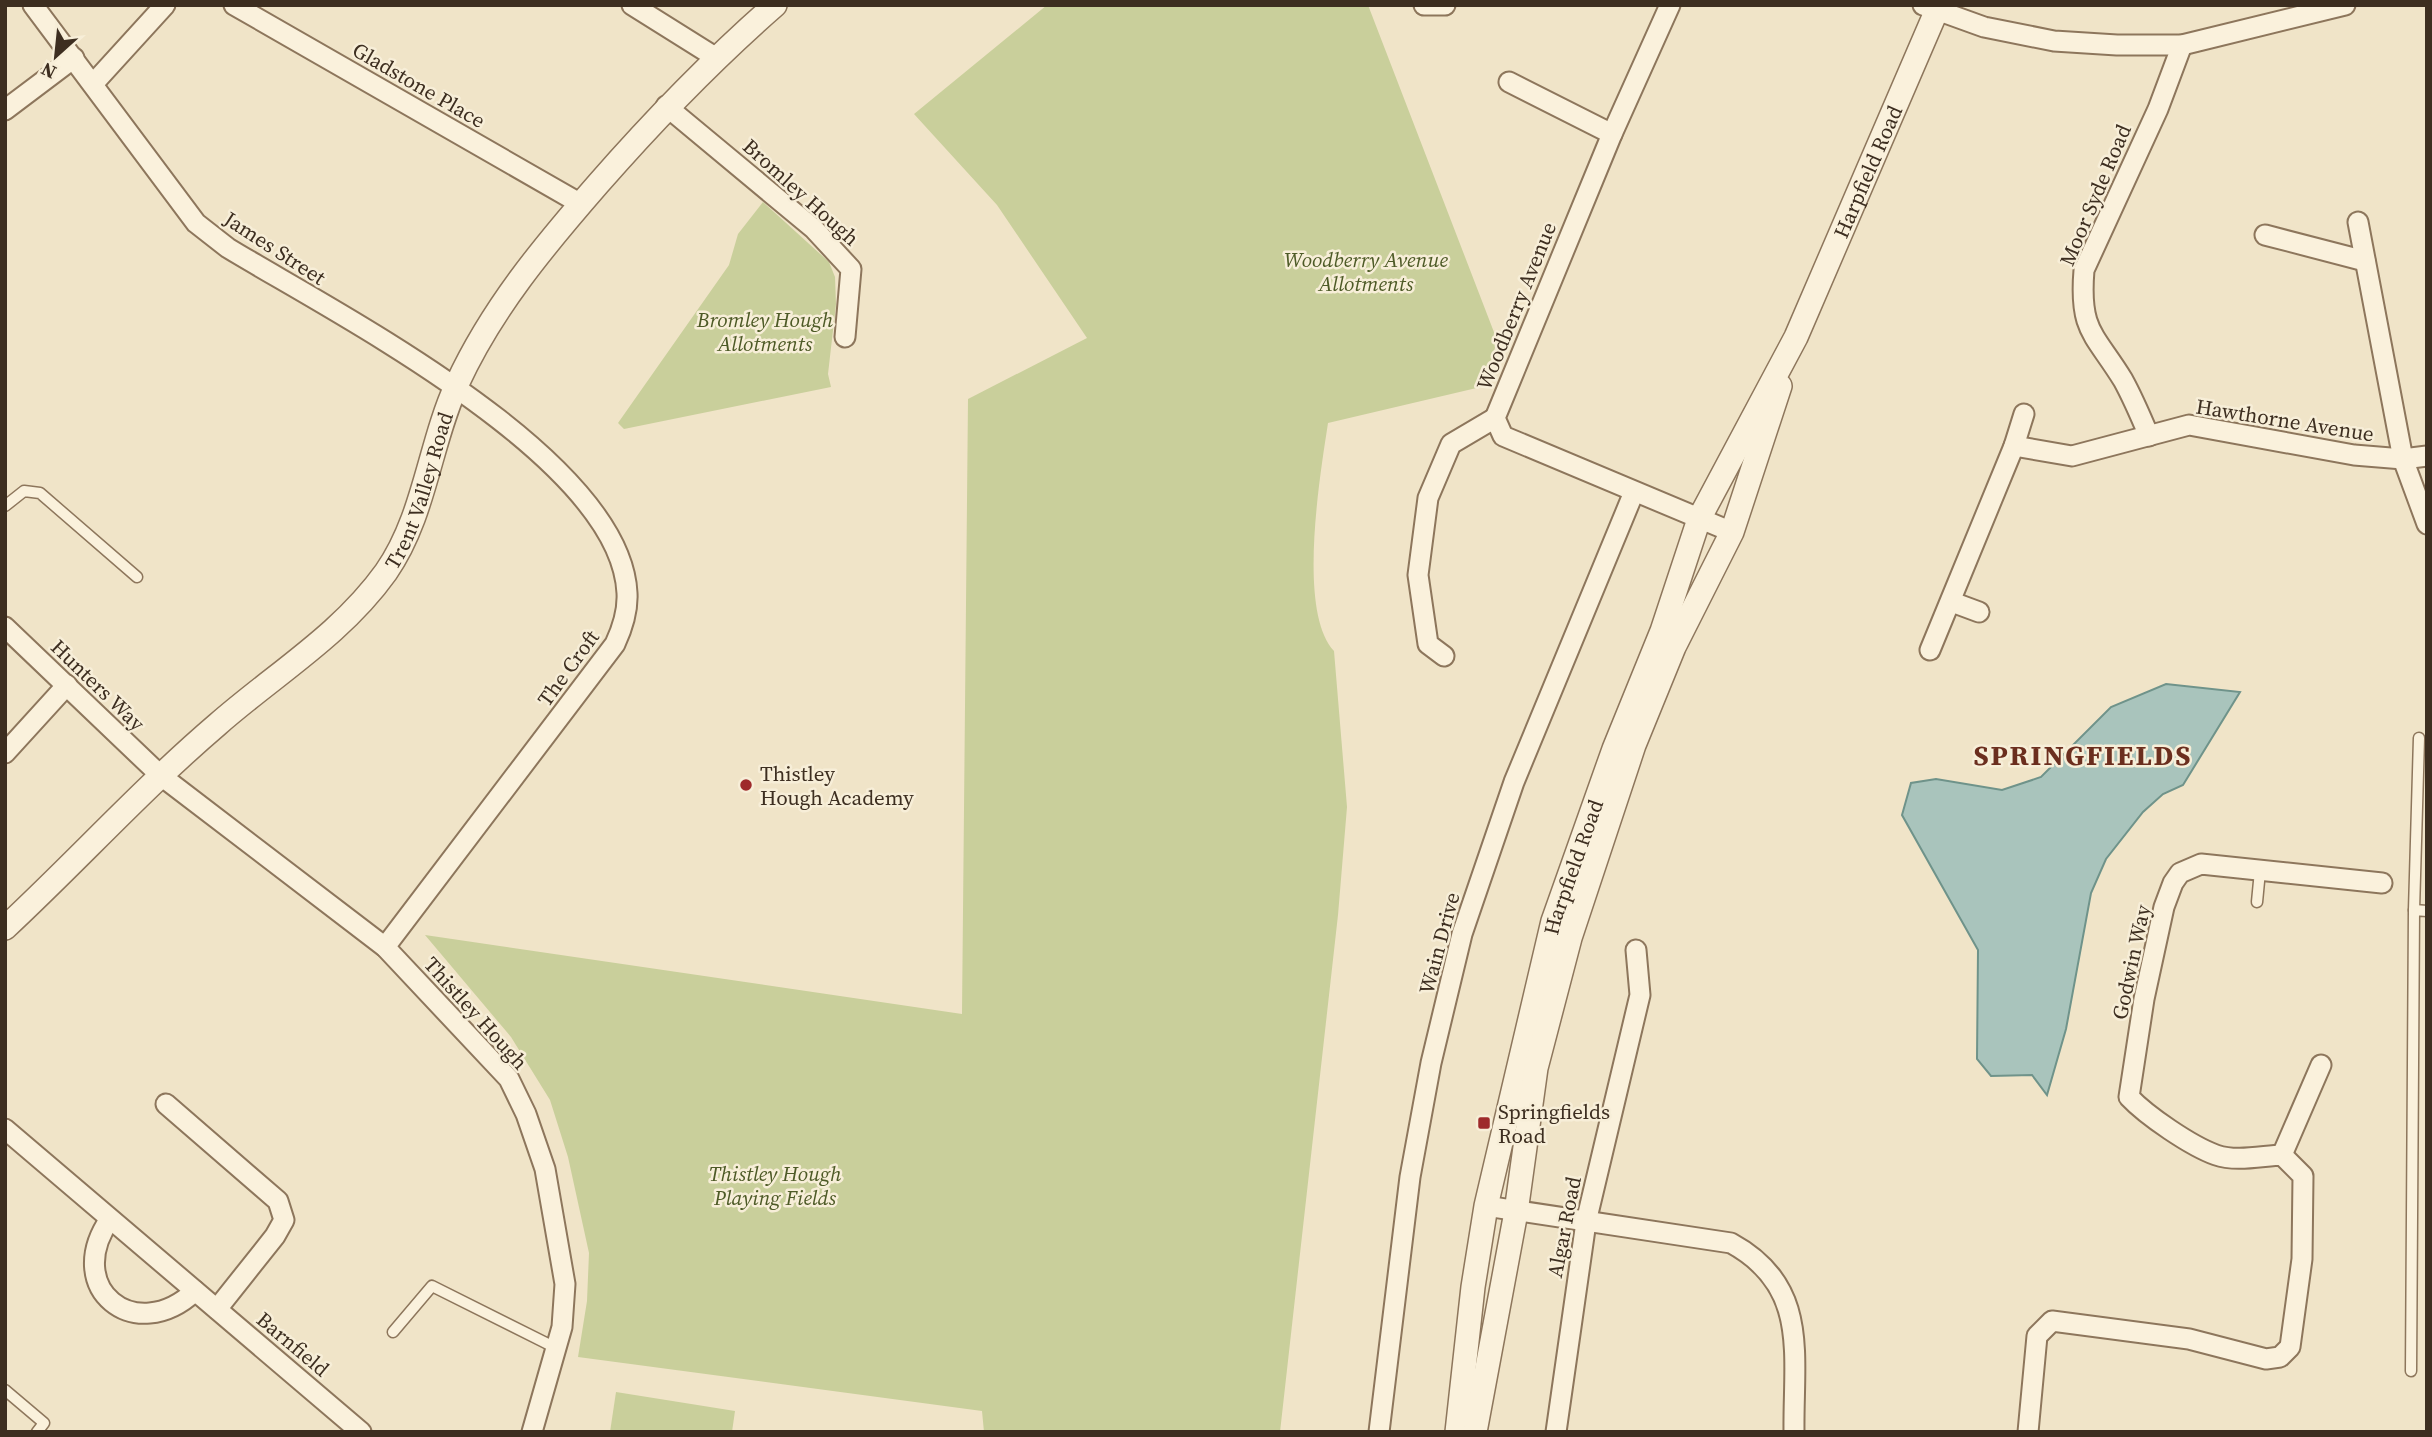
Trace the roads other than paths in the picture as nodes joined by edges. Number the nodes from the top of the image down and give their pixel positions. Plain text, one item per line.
1 (33, 5) edge
2 (166, 5) edge
3 (234, 5) edge
4 (632, 5) edge
5 (775, 5) edge
6 (1424, 5) edge
7 (1445, 5) edge
8 (1670, 5) edge
9 (2345, 5) edge
10 (1933, 7) edge
11 (2182, 45) junction
12 (715, 57) junction
13 (74, 58) junction
14 (1509, 82) dead end
15 (93, 84) junction
16 (666, 106) junction
17 (5, 110) edge
18 (1612, 134) junction
19 (580, 204) junction
20 (2358, 222) dead end
21 (2265, 235) dead end
22 (2365, 261) junction
23 (845, 337) dead end
24 (1796, 337) junction
25 (456, 387) junction
26 (2024, 414) dead end
27 (1495, 418) junction
28 (2149, 436) junction
29 (2014, 446) junction
30 (2427, 456) edge
31 (2403, 459) junction
32 (1634, 492) junction
33 (5, 506) edge
34 (1699, 519) junction
35 (2427, 524) edge
36 (1732, 532) junction
37 (137, 577) dead end
38 (1952, 602) junction
39 (1979, 612) dead end
40 (5, 628) edge
41 (1930, 650) dead end
42 (1444, 656) dead end
43 (67, 685) junction
44 (2419, 738) dead end
45 (5, 753) edge
46 (160, 775) junction
47 (2260, 871) junction
48 (2382, 883) dead end
49 (2257, 902) dead end
50 (2414, 910) junction
51 (2427, 911) edge
52 (5, 928) edge
53 (385, 947) junction
54 (1636, 950) dead end
55 (2321, 1065) dead end
56 (166, 1104) dead end
57 (5, 1129) edge
58 (2282, 1155) junction
59 (1486, 1206) junction
60 (1516, 1212) junction
61 (110, 1219) junction
62 (1586, 1222) junction
63 (195, 1291) junction
64 (217, 1309) junction
65 (393, 1332) dead end
66 (557, 1348) junction
67 (2411, 1371) dead end
68 (5, 1390) edge
69 (37, 1432) edge
70 (361, 1432) edge
71 (532, 1432) edge
72 (1379, 1432) edge
73 (1457, 1432) edge
74 (1475, 1432) edge
75 (1556, 1432) edge
76 (1794, 1432) edge
77 (2028, 1432) edge

1 - 13 street, James Street
2 - 15 street
3 - 19 street, Gladstone Place
4 - 12 street
5 - 12 street, Trent Valley Road
6 - 7 street
8 - 18 street, Woodberry Avenue
9 - 11 street
10 - 11 street
10 - 24 street, Harpfield Road
11 - 28 street, Moor Syde Road
12 - 16 street, Trent Valley Road
13 - 15 street, James Street
13 - 17 street
14 - 18 street
15 - 25 street, James Street
16 - 19 street, Trent Valley Road
16 - 23 street, Bromley Hough
18 - 27 street, Woodberry Avenue
19 - 25 street, Trent Valley Road
20 - 22 street
21 - 22 street
22 - 31 street
24 - 34 street, Harpfield Road
24 - 36 street, Harpfield Road
25 - 46 street, Trent Valley Road
25 - 53 street, The Croft
26 - 29 street
27 - 32 street, Woodberry Avenue
27 - 42 street
28 - 29 street, Hawthorne Avenue
28 - 31 street, Hawthorne Avenue
29 - 38 street
30 - 31 street, Hawthorne Avenue
31 - 35 street
32 - 34 street, Woodberry Avenue
32 - 72 street, Wain Drive
33 - 37 lane
34 - 36 street, Woodberry Avenue
34 - 59 street, Harpfield Road
36 - 60 street, Harpfield Road
38 - 39 street
38 - 41 street
40 - 43 street, Hunters Way
43 - 45 street
43 - 46 street, Hunters Way
44 - 50 lane
46 - 52 street, Trent Valley Road
46 - 53 street, Thistley Hough
47 - 48 street, Godwin Way
47 - 49 lane
47 - 58 street, Godwin Way
50 - 51 lane
50 - 67 lane
53 - 66 street, Thistley Hough
54 - 62 street, Algar Road
55 - 58 street
56 - 64 street
57 - 61 street, Barnfield
58 - 77 street
59 - 60 street
59 - 73 street, Harpfield Road
60 - 62 street
60 - 74 street, Harpfield Road
61 - 63 street, Barnfield
61 - 63 street
62 - 75 street, Algar Road
62 - 76 street
63 - 64 street, Barnfield
64 - 70 street, Barnfield
65 - 66 lane
66 - 71 street, Thistley Hough
68 - 69 lane

